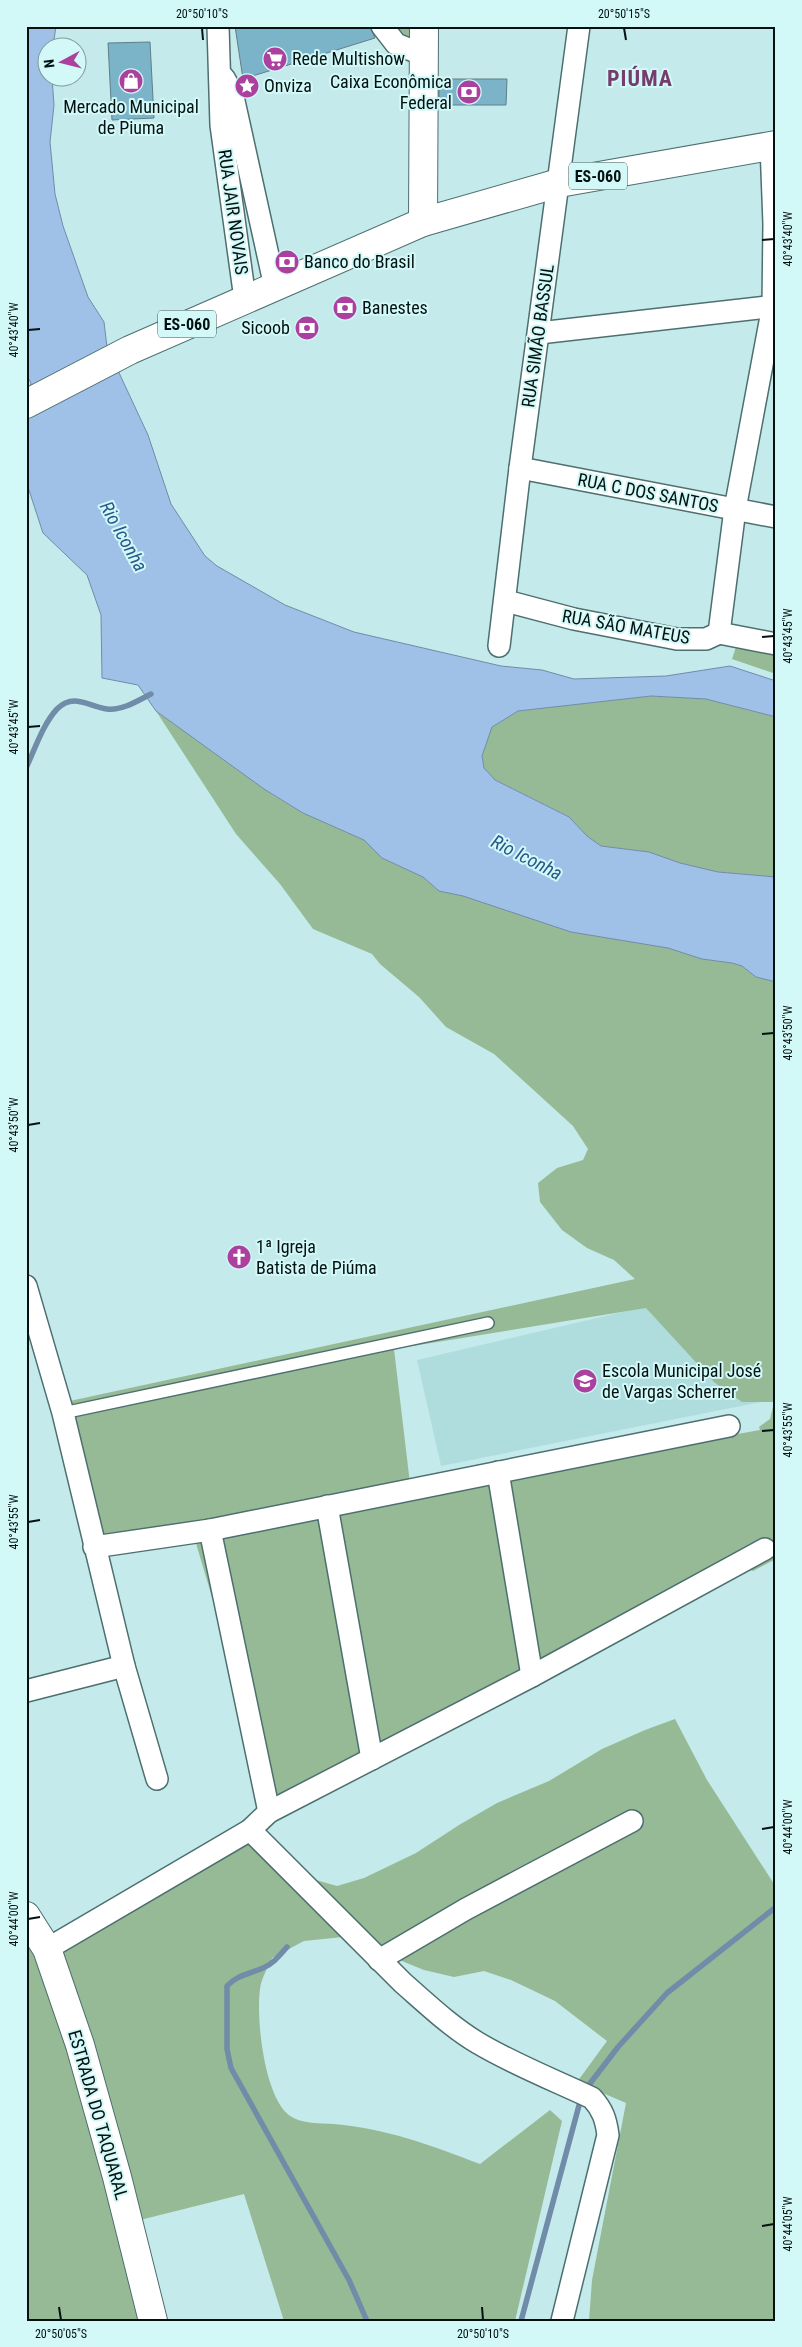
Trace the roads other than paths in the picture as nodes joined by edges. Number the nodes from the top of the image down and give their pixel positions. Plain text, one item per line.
1 (218, 26) edge
2 (382, 26) edge
3 (424, 26) edge
4 (579, 26) edge
5 (424, 55) junction
6 (230, 124) junction
7 (774, 145) edge
8 (558, 183) junction
9 (423, 222) junction
10 (275, 287) junction
11 (245, 299) junction
12 (774, 306) edge
13 (539, 333) junction
14 (26, 404) edge
15 (520, 468) junction
16 (736, 509) junction
17 (776, 517) edge
18 (506, 601) junction
19 (719, 633) junction
20 (776, 644) edge
21 (500, 646) dead end
22 (26, 1286) edge
23 (488, 1323) dead end
24 (63, 1413) junction
25 (729, 1426) dead end
26 (498, 1472) junction
27 (327, 1506) junction
28 (210, 1530) junction
29 (94, 1547) junction
30 (765, 1549) dead end
31 (124, 1666) junction
32 (532, 1676) junction
33 (26, 1691) edge
34 (372, 1759) junction
35 (157, 1779) dead end
36 (269, 1812) junction
37 (632, 1821) dead end
38 (250, 1830) junction
39 (26, 1916) edge
40 (47, 1949) junction
41 (379, 1960) junction
42 (153, 2321) edge
43 (562, 2321) edge

1 - 6 street, RUA JAIR NOVAIS
2 - 5 street
3 - 5 main road
4 - 8 street, RUA SIMÃO BASSUL
5 - 9 main road
6 - 10 street
6 - 11 street, RUA JAIR NOVAIS
7 - 8 main road, ES-060
7 - 12 street
8 - 9 main road, ES-060
8 - 13 street, RUA SIMÃO BASSUL
9 - 10 main road, ES-060
10 - 11 main road, ES-060
11 - 14 main road, ES-060
12 - 13 street
12 - 16 street
13 - 15 street, RUA SIMÃO BASSUL
15 - 16 street, RUA C DOS SANTOS
15 - 18 street, RUA SIMÃO BASSUL
16 - 17 street, RUA C DOS SANTOS
16 - 19 street
18 - 19 street, RUA SÃO MATEUS
18 - 21 street, RUA SIMÃO BASSUL
19 - 20 street, RUA SÃO MATEUS
22 - 24 street
23 - 24 lane
24 - 29 street
25 - 26 street
26 - 27 street
26 - 32 street
27 - 28 street
27 - 34 street
28 - 29 street
28 - 36 street
29 - 31 street
30 - 32 street
31 - 33 street
31 - 35 street
32 - 34 street
34 - 36 street
36 - 38 street
37 - 41 street
38 - 40 street
38 - 41 street
39 - 40 main road, ESTRADA DO TAQUARAL
40 - 42 main road, ESTRADA DO TAQUARAL
41 - 43 street

